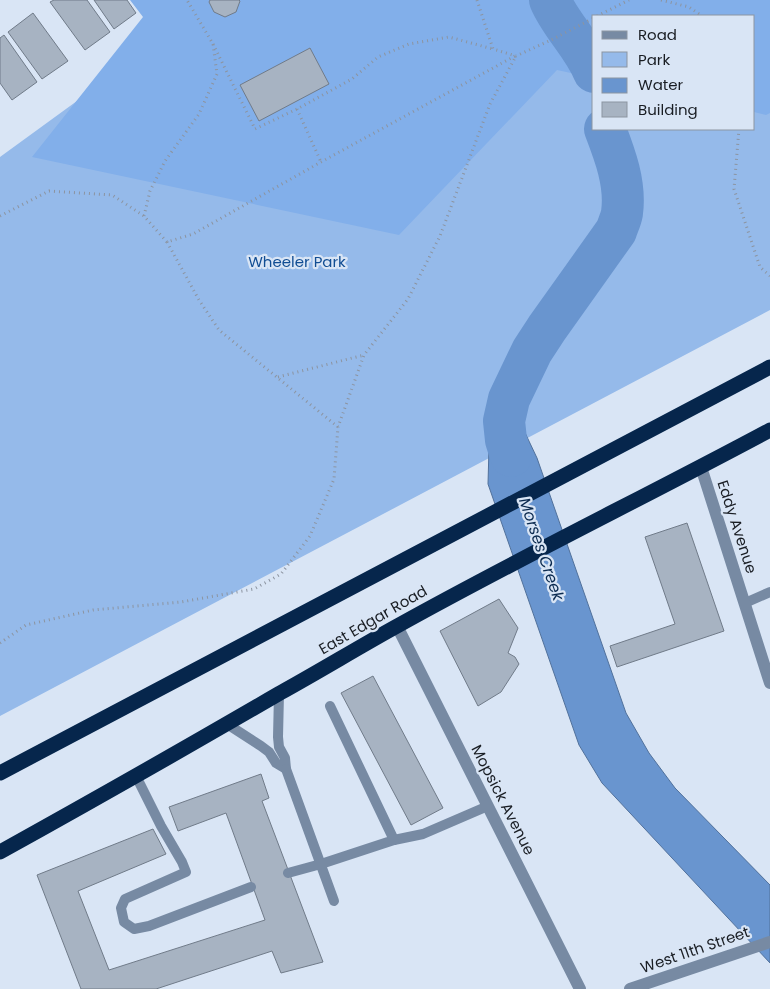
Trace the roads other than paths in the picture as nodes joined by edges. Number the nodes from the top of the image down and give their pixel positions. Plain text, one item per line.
1 (770, 368) edge
2 (770, 430) edge
3 (701, 467) junction
4 (770, 592) edge
5 (744, 603) junction
6 (397, 626) junction
7 (770, 683) edge
8 (279, 694) junction
9 (330, 706) dead end
10 (227, 724) junction
11 (286, 769) junction
12 (0, 773) edge
13 (136, 776) junction
14 (488, 806) junction
15 (394, 840) junction
16 (0, 852) edge
17 (321, 864) junction
18 (288, 873) dead end
19 (250, 888) dead end
20 (334, 901) dead end
21 (770, 942) edge
22 (580, 989) edge
23 (630, 989) edge

1 - 12 highway
2 - 3 highway, East Edgar Road
3 - 5 street, Eddy Avenue
3 - 6 highway, East Edgar Road
4 - 5 lane
5 - 7 street, Eddy Avenue
6 - 8 highway, East Edgar Road
6 - 14 street, Mopsick Avenue
8 - 10 highway, East Edgar Road
8 - 11 lane
9 - 15 lane
10 - 11 lane
10 - 13 highway, East Edgar Road
11 - 17 lane
13 - 16 highway, East Edgar Road
13 - 19 lane
14 - 15 lane
14 - 22 street, Mopsick Avenue
15 - 17 lane
17 - 18 lane
17 - 20 lane
21 - 23 street, West 11th Street

